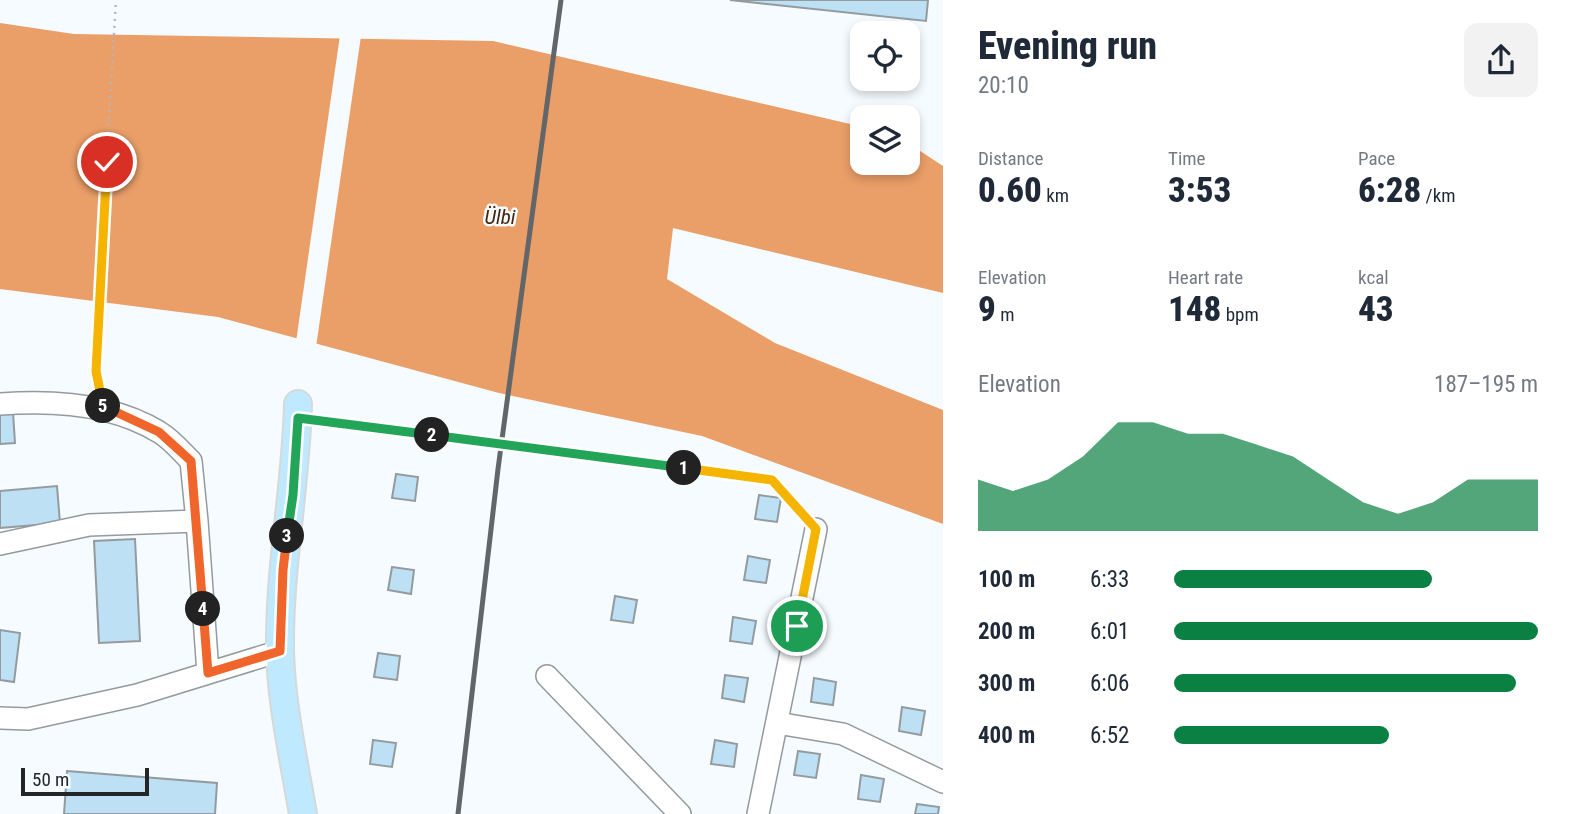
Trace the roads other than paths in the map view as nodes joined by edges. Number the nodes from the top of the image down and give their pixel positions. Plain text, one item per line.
1 (0, 404) edge
2 (298, 411) road end
3 (197, 521) junction
4 (816, 529) road end
5 (0, 544) edge
6 (280, 651) junction
7 (208, 673) junction
8 (547, 676) dead end
9 (0, 719) edge
10 (777, 723) junction
11 (943, 782) edge
12 (303, 814) edge
13 (680, 814) edge
14 (758, 814) edge

1 - 3 street
2 - 6 main road
3 - 5 street
3 - 7 street
4 - 10 street
6 - 7 street
6 - 12 main road
7 - 9 street
8 - 13 street
10 - 11 street
10 - 14 street

